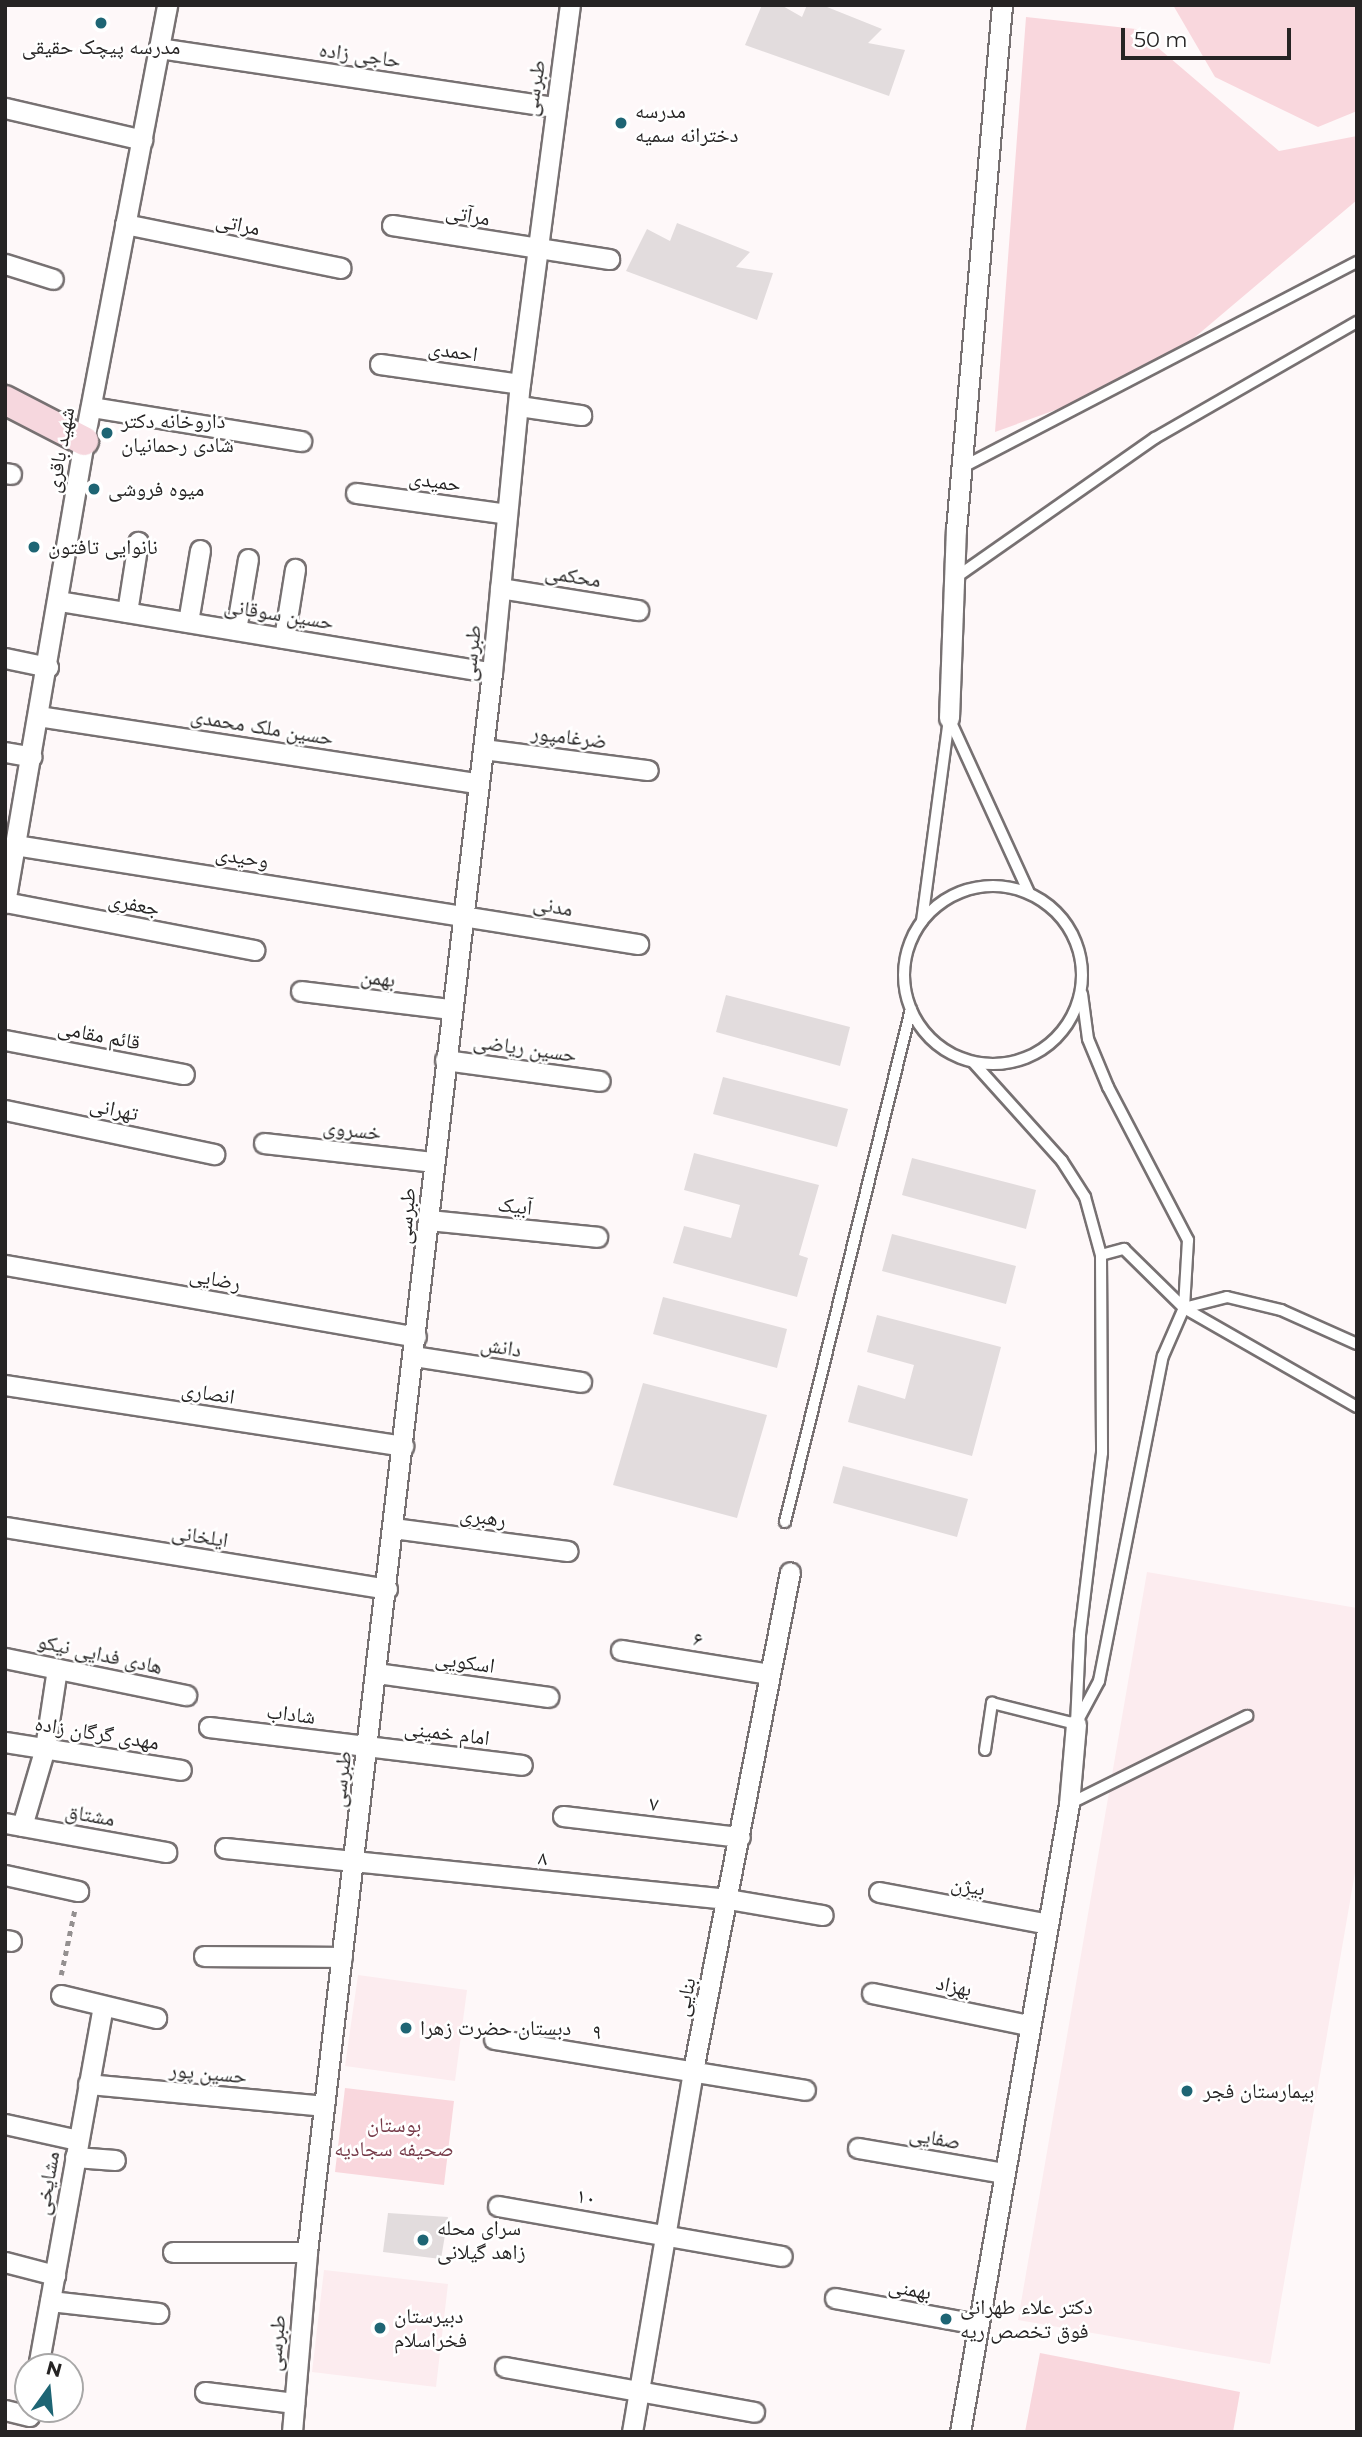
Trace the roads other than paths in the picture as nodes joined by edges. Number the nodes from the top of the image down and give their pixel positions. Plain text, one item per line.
1 (167, 5) edge
2 (570, 5) edge
3 (1002, 5) edge
4 (159, 48) junction
5 (554, 107) junction
6 (5, 108) edge
7 (142, 140) junction
8 (125, 224) junction
9 (392, 225) dead end
10 (536, 250) junction
11 (609, 259) dead end
12 (1357, 262) edge
13 (5, 264) edge
14 (341, 268) dead end
15 (53, 279) dead end
16 (1357, 322) edge
17 (380, 364) dead end
18 (520, 384) junction
19 (5, 400) edge
20 (519, 406) junction
21 (91, 407) junction
22 (581, 415) dead end
23 (84, 441) junction
24 (301, 441) dead end
25 (962, 468) junction
26 (356, 493) dead end
27 (508, 514) junction
28 (138, 542) dead end
29 (200, 550) dead end
30 (248, 559) dead end
31 (295, 569) dead end
32 (954, 578) junction
33 (500, 588) junction
34 (59, 601) junction
35 (638, 610) dead end
36 (127, 612) junction
37 (188, 622) junction
38 (236, 631) junction
39 (284, 638) junction
40 (5, 659) edge
41 (48, 667) junction
42 (492, 673) junction
43 (38, 716) junction
44 (949, 718) junction
45 (483, 749) junction
46 (5, 752) edge
47 (32, 757) junction
48 (649, 770) dead end
49 (478, 783) junction
50 (15, 845) junction
51 (1029, 893) junction
52 (5, 902) edge
53 (461, 913) junction
54 (922, 921) junction
55 (638, 944) dead end
56 (254, 950) dead end
57 (1082, 989) junction
58 (301, 991) dead end
59 (450, 1009) junction
60 (911, 1009) junction
61 (5, 1040) edge
62 (444, 1060) junction
63 (973, 1062) junction
64 (184, 1074) dead end
65 (600, 1081) dead end
66 (5, 1110) edge
67 (264, 1143) dead end
68 (214, 1153) dead end
69 (433, 1162) junction
70 (428, 1220) junction
71 (597, 1237) dead end
72 (1101, 1255) junction
73 (5, 1265) edge
74 (1184, 1308) junction
75 (1357, 1344) edge
76 (415, 1346) junction
77 (580, 1382) dead end
78 (5, 1385) edge
79 (1357, 1407) edge
80 (403, 1446) junction
81 (785, 1522) dead end
82 (5, 1527) edge
83 (393, 1528) junction
84 (567, 1551) dead end
85 (790, 1572) dead end
86 (387, 1589) junction
87 (621, 1650) dead end
88 (5, 1658) edge
89 (57, 1668) junction
90 (376, 1673) junction
91 (769, 1674) junction
92 (186, 1695) dead end
93 (548, 1697) dead end
94 (1247, 1716) dead end
95 (1076, 1724) junction
96 (209, 1727) dead end
97 (5, 1742) edge
98 (368, 1746) junction
99 (45, 1748) junction
100 (985, 1750) dead end
101 (522, 1765) dead end
102 (181, 1770) dead end
103 (1069, 1804) junction
104 (563, 1816) dead end
105 (14, 1825) edge
106 (740, 1837) junction
107 (225, 1848) dead end
108 (166, 1852) dead end
109 (354, 1861) junction
110 (5, 1875) edge
111 (78, 1891) road end
112 (878, 1892) dead end
113 (728, 1899) junction
114 (822, 1915) dead end
115 (1048, 1924) junction
116 (204, 1956) dead end
117 (342, 1957) junction
118 (872, 1993) dead end
119 (61, 1996) road end
120 (103, 2007) junction
121 (156, 2018) dead end
122 (1028, 2025) junction
123 (494, 2039) dead end
124 (693, 2070) junction
125 (88, 2084) junction
126 (805, 2090) dead end
127 (324, 2106) junction
128 (5, 2124) edge
129 (858, 2148) dead end
130 (76, 2149) junction
131 (114, 2160) dead end
132 (1004, 2173) junction
133 (498, 2206) dead end
134 (667, 2233) junction
135 (173, 2252) dead end
136 (307, 2252) junction
137 (782, 2256) dead end
138 (5, 2262) edge
139 (55, 2275) junction
140 (835, 2298) dead end
141 (50, 2301) junction
142 (158, 2312) dead end
143 (976, 2324) junction
144 (41, 2353) edge
145 (505, 2367) dead end
146 (205, 2392) dead end
147 (639, 2394) junction
148 (294, 2403) junction
149 (754, 2412) dead end
150 (292, 2432) edge
151 (632, 2432) edge
152 (960, 2432) edge

1 - 4 street, شهید باقری
2 - 5 street, طبرسی
3 - 25 street
4 - 5 street, حاجی زاده
4 - 7 street, شهید باقری
5 - 10 street, طبرسی
6 - 7 street
7 - 8 street, شهید باقری
8 - 14 street, مراتی
8 - 21 street, شهید باقری
9 - 10 street, مرآتی
10 - 11 street, مرآتی
10 - 18 street, طبرسی
12 - 25 lane
13 - 15 street
16 - 32 lane
17 - 18 street, احمدی
18 - 20 street, طبرسی
19 - 23 main road
20 - 22 street
20 - 27 street, طبرسی
21 - 23 street, شهید باقری
21 - 24 street
23 - 34 street, شهید باقری
25 - 32 street
26 - 27 street, حمیدی
27 - 33 street, طبرسی
28 - 36 street
29 - 37 street
30 - 38 street
31 - 39 street
32 - 44 street
33 - 35 street, محکمی
33 - 42 street, طبرسی
34 - 36 street, حسین سوقانی
34 - 41 street, شهید باقری
36 - 37 street, حسین سوقانی
37 - 38 street, حسین سوقانی
38 - 39 street, حسین سوقانی
39 - 42 street, حسین سوقانی
40 - 41 street
41 - 43 street, شهید باقری
42 - 45 street, طبرسی
43 - 47 street, شهید باقری
43 - 49 street, حسین ملک محمدی
44 - 51 lane
44 - 54 lane
45 - 48 street, ضرغامپور
45 - 49 street, طبرسی
46 - 47 street
47 - 50 street, شهید باقری
49 - 53 street, طبرسی
50 - 52 street, شهید باقری
50 - 53 street, وحیدی
51 - 54 lane
51 - 57 lane
52 - 56 street, جعفری
53 - 55 street, مدنی
53 - 59 street, طبرسی
54 - 60 lane
57 - 63 lane
57 - 74 lane
58 - 59 street, بهمن
59 - 62 street, طبرسی
60 - 63 lane
60 - 81 lane
61 - 64 street, قائم مقامی
62 - 65 street, حسین ریاضی
62 - 69 street, طبرسی
63 - 72 lane
66 - 68 street, تهرانی
67 - 69 street, خسروی
69 - 70 street, طبرسی
70 - 71 street, آبیک
70 - 76 street, طبرسی
72 - 74 lane
72 - 95 lane
73 - 76 street, رضایی
74 - 75 lane
74 - 79 lane
74 - 95 lane
76 - 77 street, دانش
76 - 80 street, طبرسی
78 - 80 street, انصاری
80 - 83 street, طبرسی
82 - 86 street, ایلخانی
83 - 84 street, رهبری
83 - 86 street, طبرسی
85 - 91 street, بنایی
86 - 90 street, طبرسی
87 - 91 street, ۶
88 - 89 street, هادی فدایی نیکو
89 - 92 street, هادی فدایی نیکو
89 - 99 street
90 - 93 street, اسکویی
90 - 98 street, طبرسی
91 - 106 street, بنایی
94 - 103 lane
95 - 100 lane
95 - 103 street
96 - 98 street, شاداب
97 - 99 street, مهدی گرگان زاده
98 - 101 street, امام خمینی
98 - 109 street, طبرسی
99 - 102 street, مهدی گرگان زاده
99 - 105 street
103 - 115 street
104 - 106 street, ۷
105 - 108 street, مشتاق
106 - 113 street, بنایی
107 - 109 street, ۸
109 - 113 street, ۸
109 - 117 street, طبرسی
110 - 111 street
112 - 115 street, بیژن
113 - 114 street, ۸
113 - 124 street, بنایی
115 - 122 street
116 - 117 street
117 - 127 street, طبرسی
118 - 122 street, بهزاد
119 - 120 street
120 - 121 street
120 - 125 street, مشایخی
122 - 132 street
123 - 124 street, ۹
124 - 126 street, ۹
124 - 134 street, بنایی
125 - 127 street, حسین پور
125 - 130 street, مشایخی
127 - 136 street, طبرسی
128 - 130 street
129 - 132 street, صفایی
130 - 131 street
130 - 139 street, مشایخی
132 - 143 street
133 - 134 street, ۱۰
134 - 137 street, ۱۰
134 - 147 street, بنایی
135 - 136 street
136 - 148 street, طبرسی
138 - 139 street
139 - 141 street, مشایخی
140 - 143 street, بهمنی
141 - 142 street
141 - 144 street, مشایخی
143 - 152 street
145 - 147 street
146 - 148 street
147 - 149 street
147 - 151 street, بنایی
148 - 150 street, طبرسی

